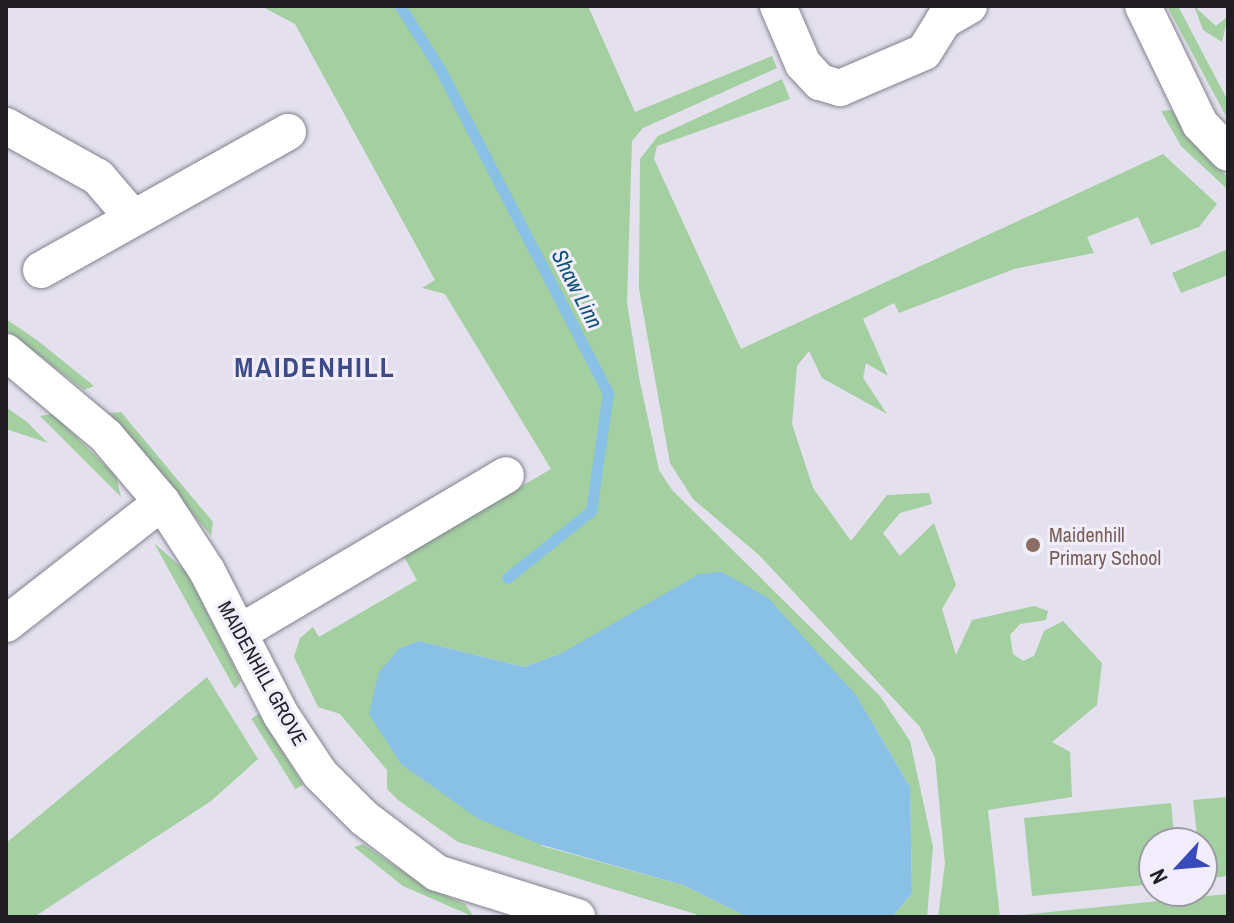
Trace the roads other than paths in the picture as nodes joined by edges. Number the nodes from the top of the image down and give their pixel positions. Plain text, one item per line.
1 (778, 6) edge
2 (969, 6) edge
3 (1143, 6) edge
4 (6, 126) edge
5 (288, 132) dead end
6 (1228, 153) edge
7 (133, 218) junction
8 (41, 270) dead end
9 (6, 352) edge
10 (506, 475) dead end
11 (162, 502) junction
12 (6, 624) edge
13 (239, 633) junction
14 (502, 908) edge
15 (577, 917) edge

1 - 2 street
3 - 6 street
4 - 7 street
5 - 7 street
7 - 8 street
9 - 11 street, MAIDENHILL GROVE
10 - 13 street
11 - 12 street
11 - 13 street, MAIDENHILL GROVE
13 - 14 street, MAIDENHILL GROVE
14 - 15 street, MAIDENHILL GROVE

